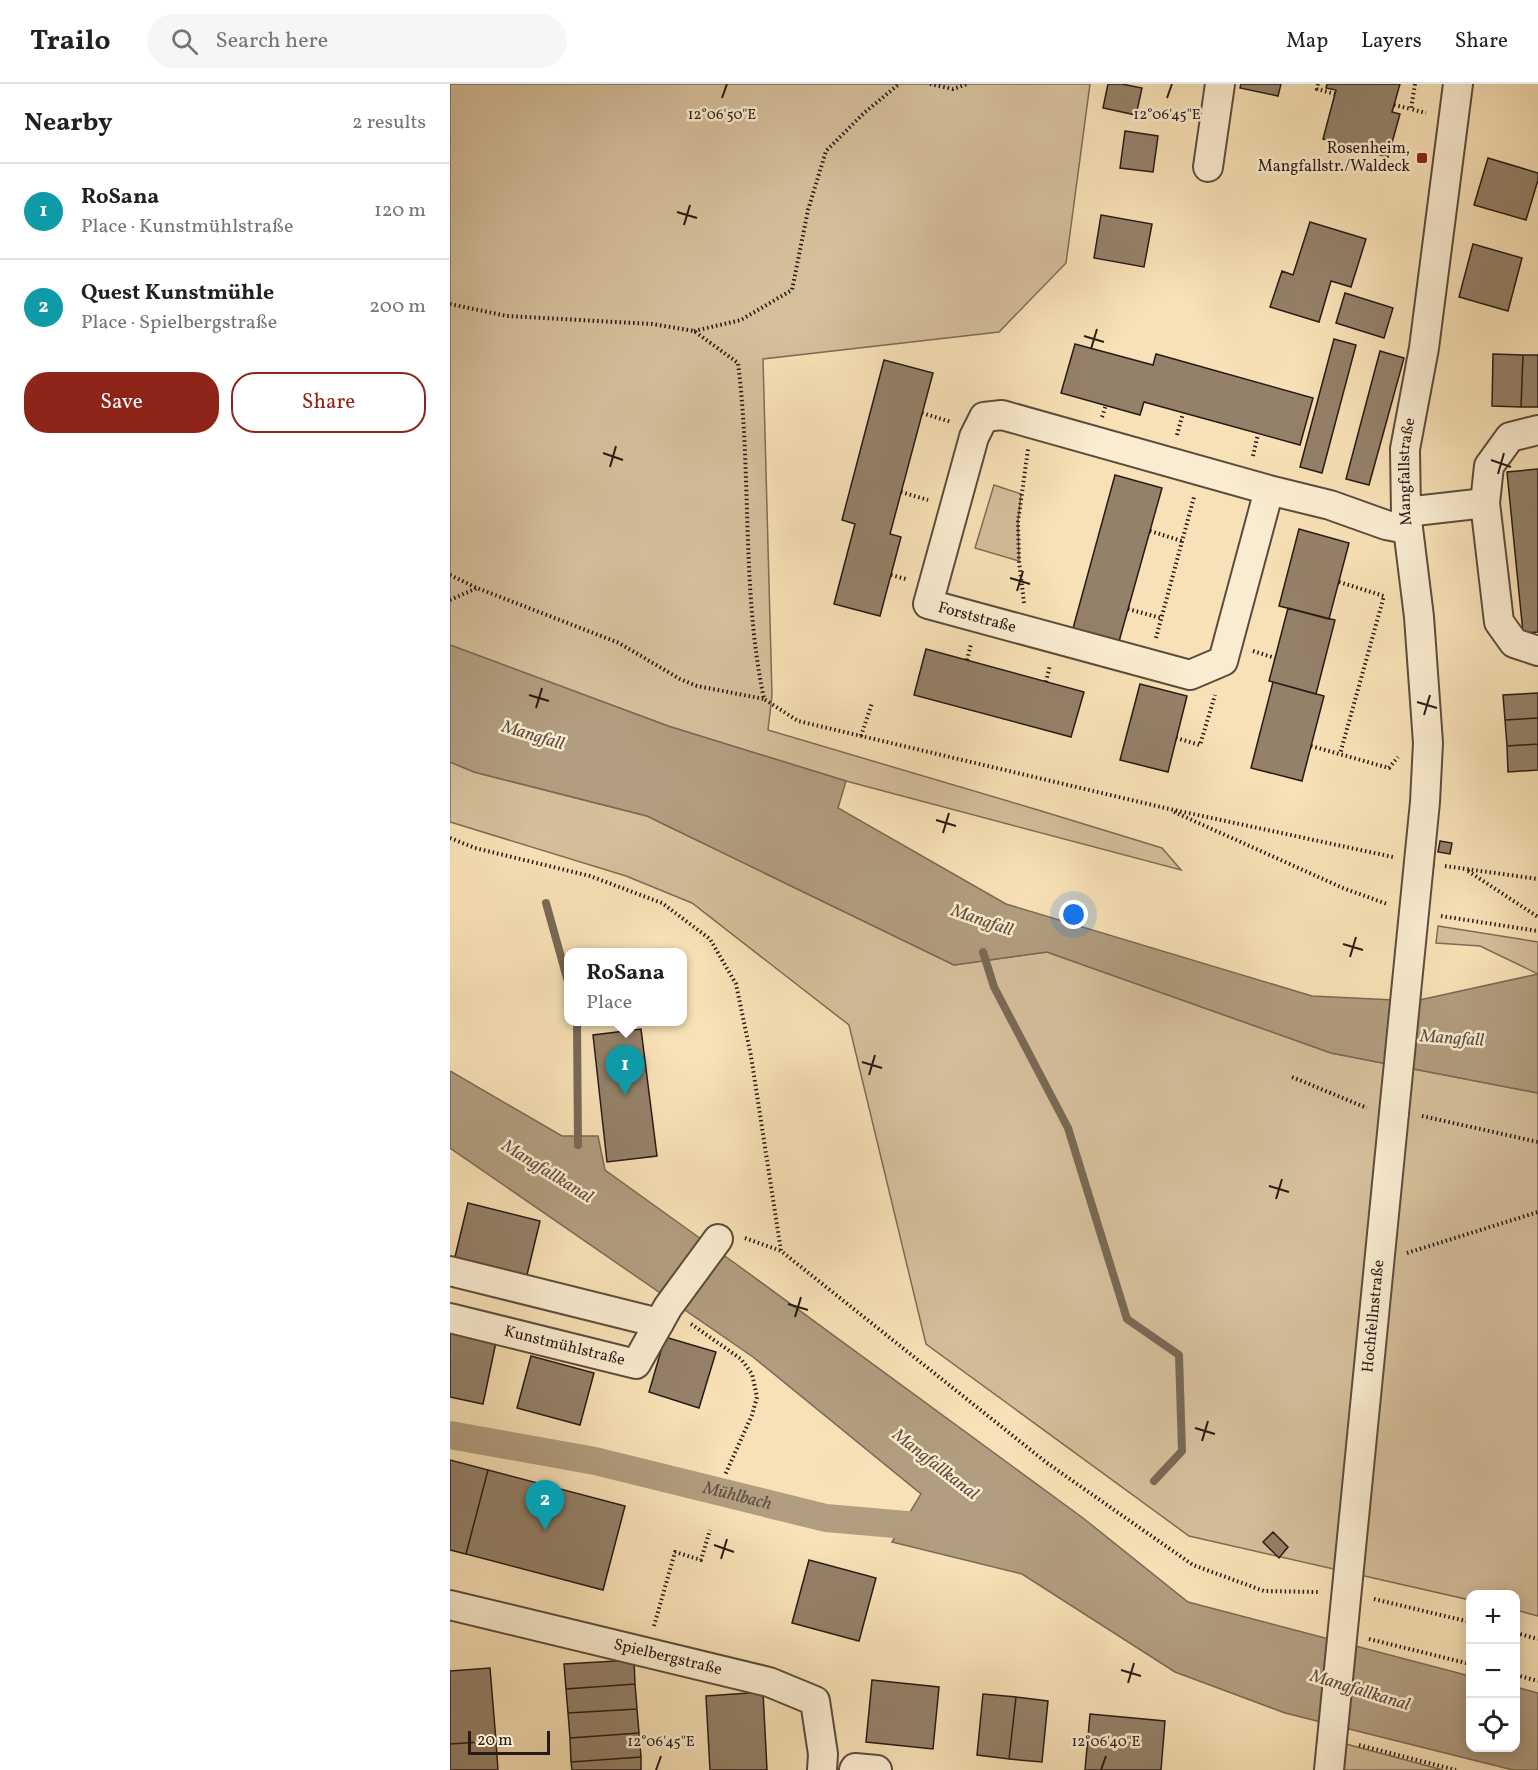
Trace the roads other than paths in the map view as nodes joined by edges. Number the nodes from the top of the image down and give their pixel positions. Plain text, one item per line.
1 (1220, 84) edge
2 (1458, 84) edge
3 (1208, 167) dead end
4 (1538, 430) edge
5 (1269, 490) junction
6 (1485, 502) junction
7 (1406, 520) junction
8 (1538, 651) edge
9 (1419, 862) joint
10 (717, 1239) road end
11 (450, 1271) edge
12 (664, 1315) junction
13 (450, 1318) edge
14 (450, 1605) edge
15 (822, 1770) edge
16 (854, 1770) edge
17 (877, 1770) edge
18 (1329, 1770) edge

1 - 3 street
2 - 7 street, Mangfallstraße
4 - 6 street
5 - 5 street, Forststraße
5 - 7 street, Forststraße
6 - 7 street
6 - 8 street
7 - 9 street, Mangfallstraße
9 - 18 street, Hochfellnstraße, bridge
10 - 12 street
11 - 12 street
12 - 13 street, Kunstmühlstraße
14 - 15 street, Spielbergstraße
16 - 17 street

